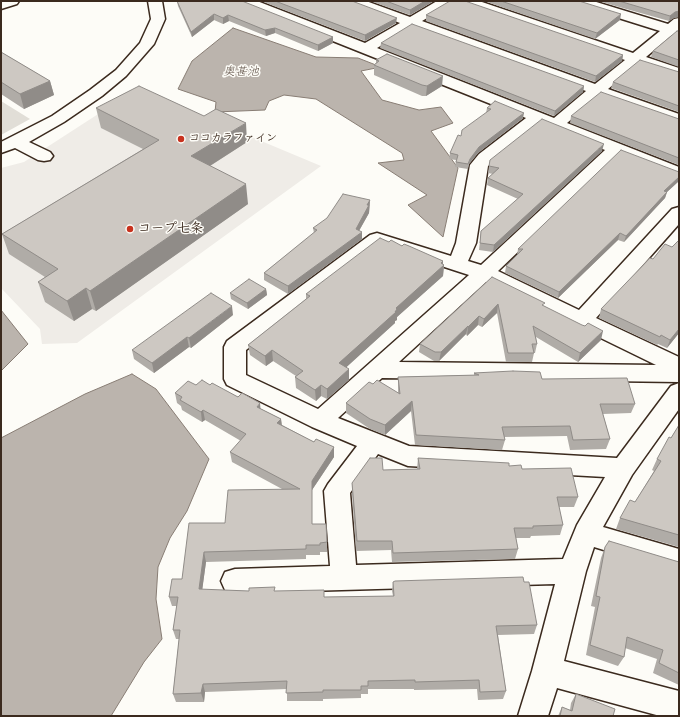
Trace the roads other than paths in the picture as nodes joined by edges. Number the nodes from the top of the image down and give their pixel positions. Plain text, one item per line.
1 (12, 1) edge
2 (155, 1) edge
3 (245, 1) edge
4 (354, 1) edge
5 (446, 1) edge
6 (466, 1) edge
7 (579, 1) edge
8 (1, 5) edge
9 (412, 22) junction
10 (676, 28) edge
11 (366, 49) junction
12 (635, 59) junction
13 (679, 73) edge
14 (597, 90) junction
15 (538, 117) junction
16 (679, 120) edge
17 (556, 124) junction
18 (8, 145) edge
19 (616, 148) junction
20 (44, 156) dead end
21 (679, 173) edge
22 (679, 213) edge
23 (457, 264) junction
24 (484, 273) junction
25 (582, 320) junction
26 (679, 367) edge
27 (378, 370) junction
28 (679, 374) edge
29 (679, 392) edge
30 (320, 421) junction
31 (373, 442) junction
32 (623, 468) junction
33 (586, 533) junction
34 (679, 561) edge
35 (572, 571) junction
36 (344, 578) junction
37 (236, 581) dead end
38 (547, 671) junction
39 (679, 706) edge
40 (533, 716) edge

1 - 8 street
2 - 18 street
3 - 11 street
4 - 9 street
5 - 9 street
6 - 12 street
7 - 10 street
9 - 11 street
9 - 14 street
10 - 12 street
11 - 15 street
12 - 13 street
12 - 14 street
14 - 16 street
14 - 17 street
15 - 17 street
15 - 23 street
17 - 19 street
18 - 20 street
19 - 21 street
19 - 24 street
22 - 25 street
23 - 24 street
23 - 30 street
24 - 25 street
24 - 27 street
25 - 26 street
27 - 28 street
27 - 30 street
29 - 32 street
30 - 31 street
31 - 32 street
31 - 36 street
32 - 33 street
33 - 34 street
33 - 35 street
35 - 36 street
35 - 38 street
36 - 37 street
38 - 39 street
38 - 40 street

